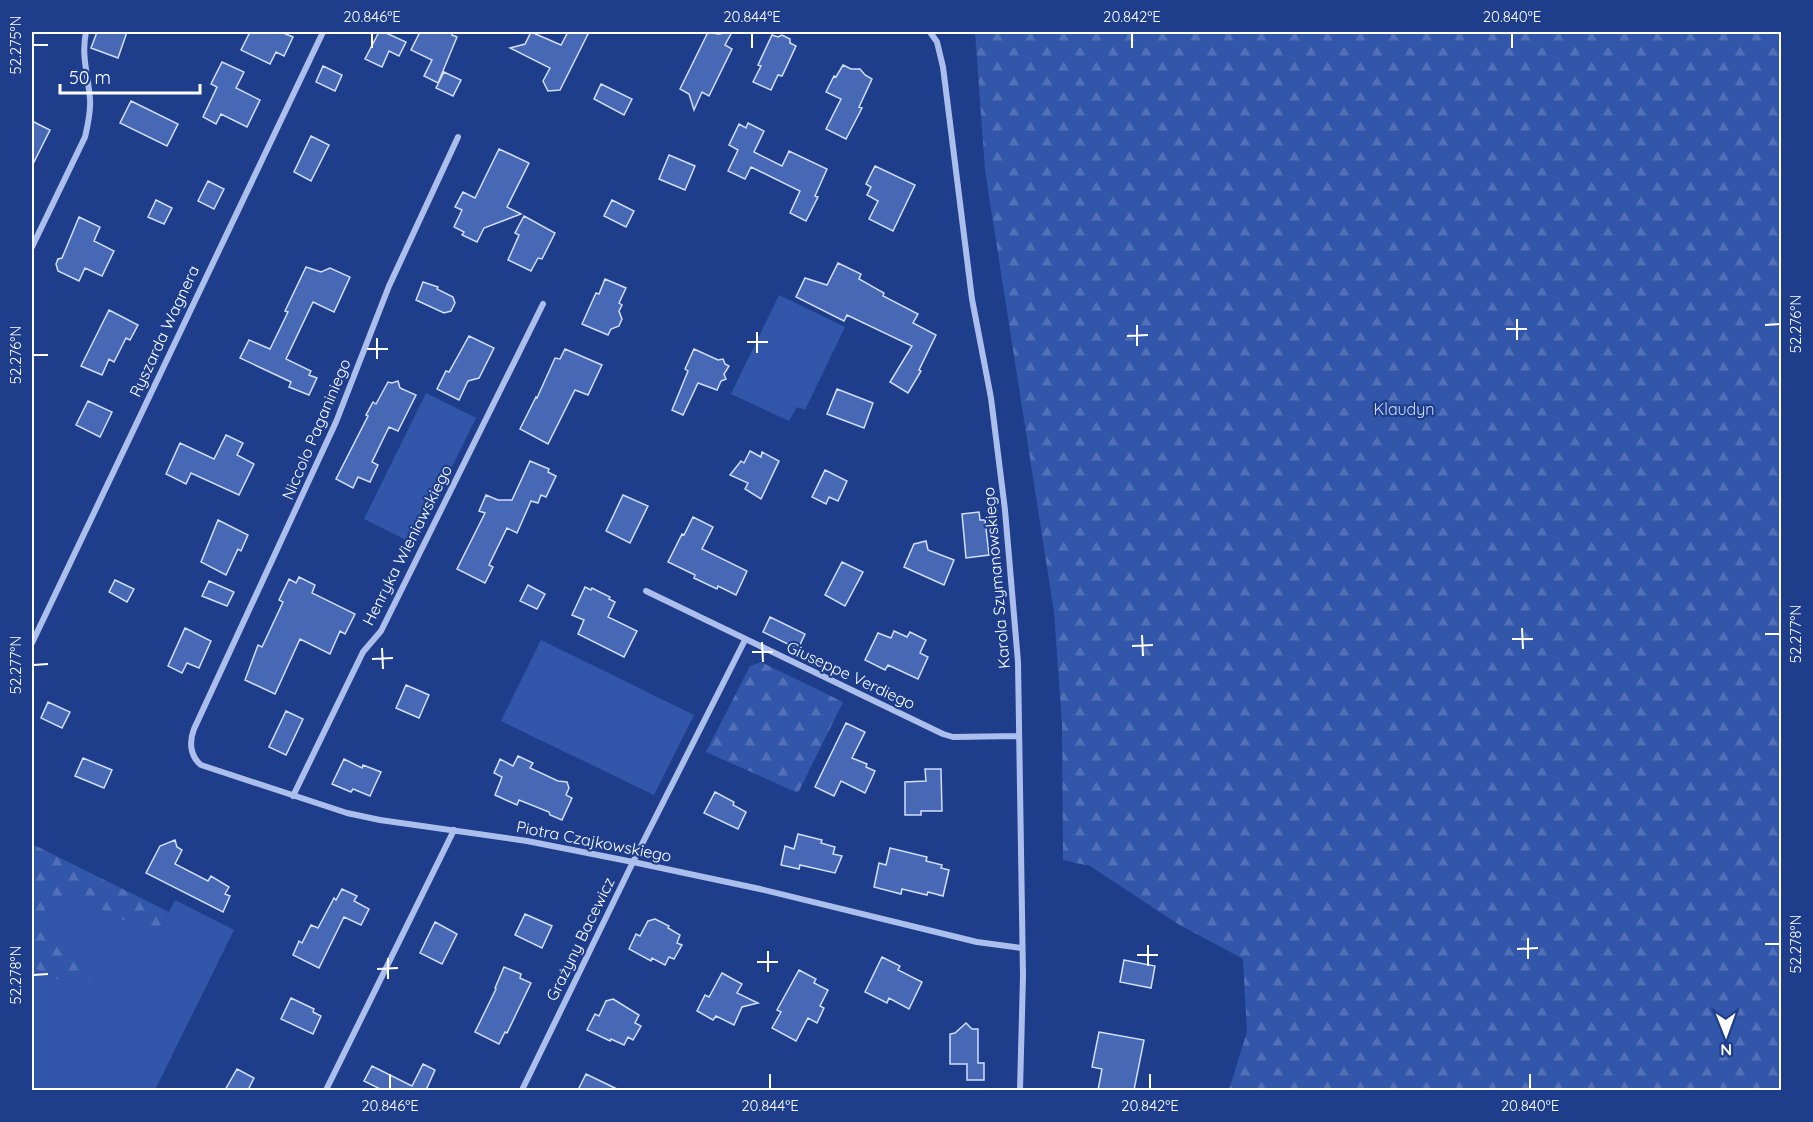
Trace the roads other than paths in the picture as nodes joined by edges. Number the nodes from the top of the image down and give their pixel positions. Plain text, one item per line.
1 (86, 32) edge
2 (323, 32) edge
3 (930, 32) edge
4 (458, 137) dead end
5 (32, 247) edge
6 (543, 304) dead end
7 (646, 591) dead end
8 (745, 640) junction
9 (32, 643) edge
10 (194, 729) joint
11 (1019, 736) junction
12 (293, 796) junction
13 (454, 830) junction
14 (633, 862) junction
15 (1022, 948) junction
16 (326, 1090) edge
17 (522, 1090) edge
18 (1020, 1090) edge

1 - 5 street
2 - 9 street, Ryszarda Wagnera
3 - 11 street, Karola Szymanowskiego
4 - 10 street, Niccolo Paganiniego
6 - 12 street, Henryka Wieniawskiego
7 - 8 street, Giuseppe Verdiego
8 - 11 street, Giuseppe Verdiego
8 - 14 street, Grażyny Bacewicz
10 - 12 street, Piotra Czajkowskiego
11 - 15 street, Karola Szymanowskiego
12 - 13 street, Piotra Czajkowskiego
13 - 14 street, Piotra Czajkowskiego
13 - 16 street
14 - 15 street, Piotra Czajkowskiego
14 - 17 street, Grażyny Bacewicz
15 - 18 street, Karola Szymanowskiego

